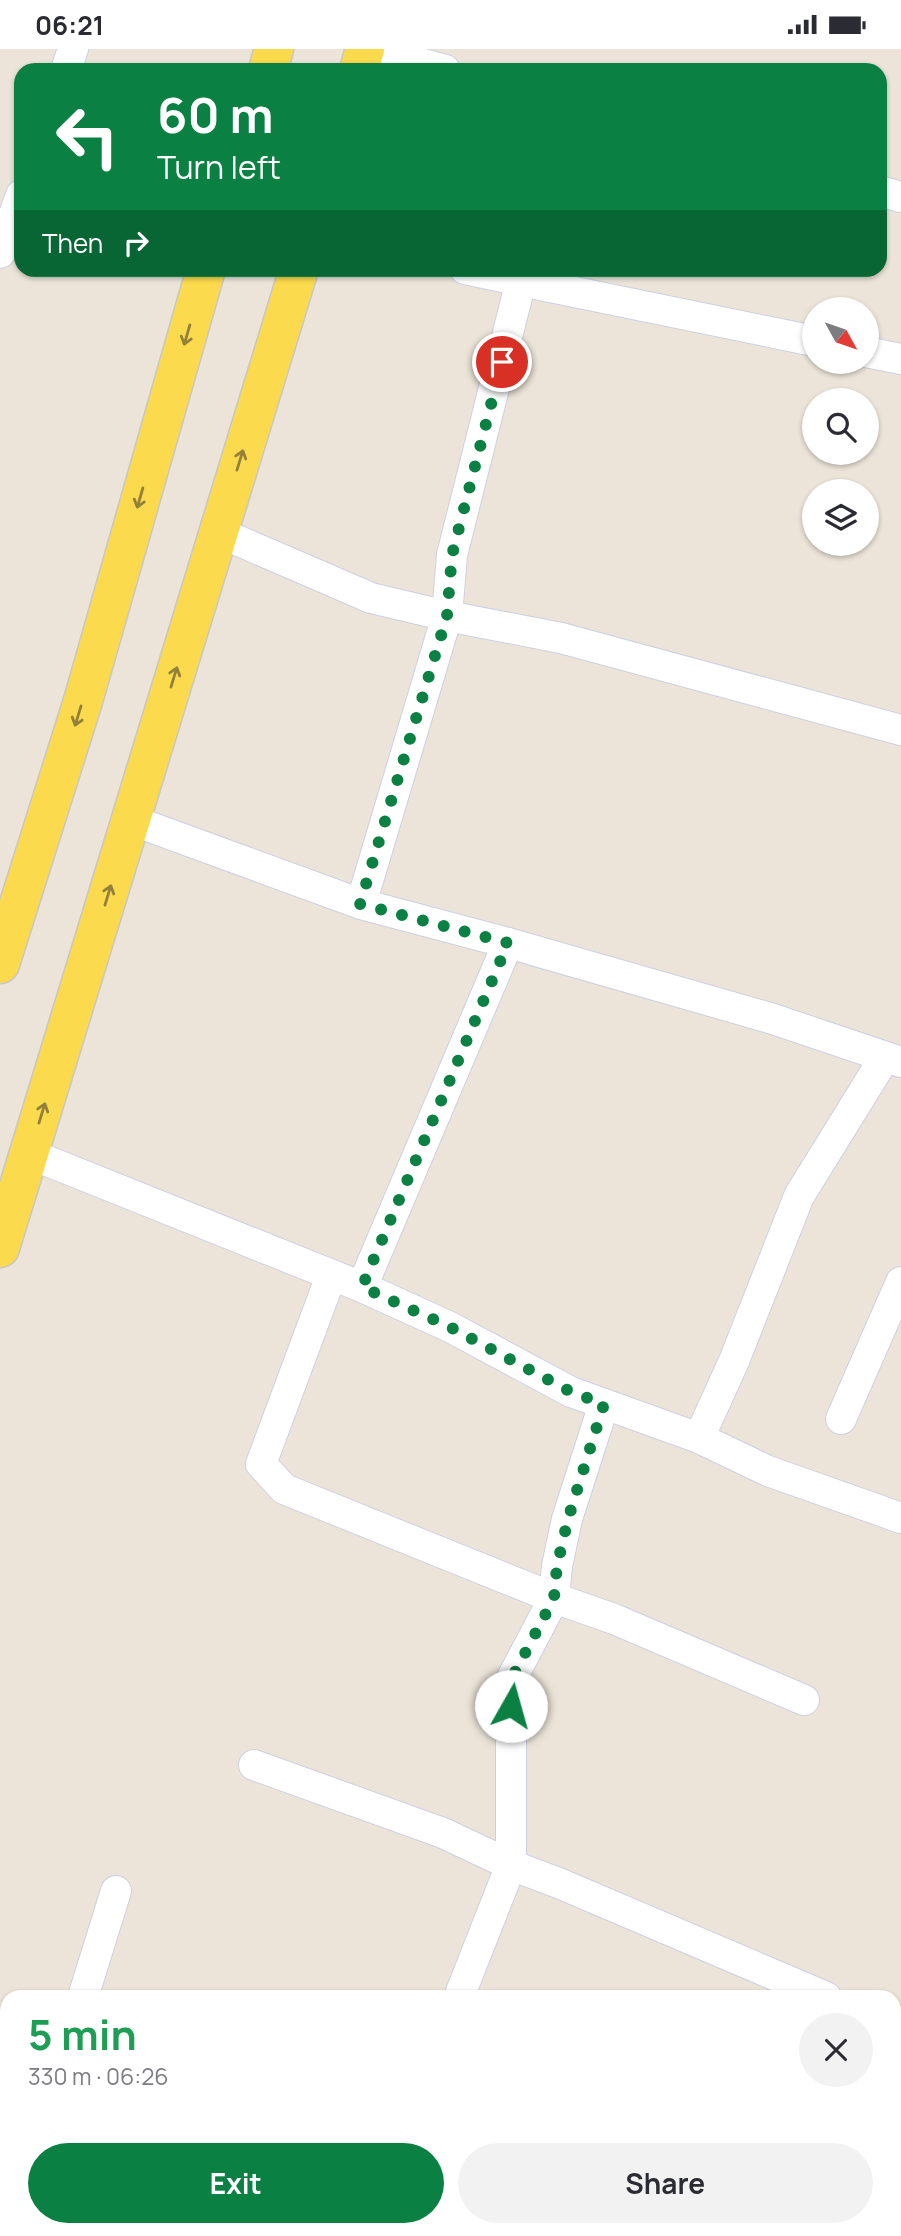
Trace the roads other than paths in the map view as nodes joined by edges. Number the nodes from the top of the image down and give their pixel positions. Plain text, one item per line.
1 (368, 49) edge
2 (419, 63) edge
3 (14, 214) edge
4 (0, 253) edge
5 (204, 277) edge
6 (297, 277) edge
7 (502, 277) edge
8 (520, 281) junction
9 (802, 339) edge
10 (879, 355) edge
11 (901, 359) edge
12 (218, 532) junction
13 (447, 616) junction
14 (901, 730) edge
15 (131, 820) junction
16 (360, 904) junction
17 (508, 943) junction
18 (0, 964) edge
19 (893, 1060) edge
20 (30, 1154) junction
21 (0, 1248) edge
22 (331, 1276) junction
23 (901, 1282) edge
24 (362, 1287) junction
25 (604, 1404) junction
26 (841, 1419) dead end
27 (699, 1438) junction
28 (901, 1518) edge
29 (554, 1598) junction
30 (804, 1700) dead end
31 (254, 1765) dead end
32 (511, 1865) junction
33 (116, 1891) dead end
34 (85, 1990) edge
35 (462, 1990) edge
36 (810, 1990) edge

1 - 2 street
3 - 4 street
5 -> 18 main road
12 -> 6 main road
7 - 8 street
8 - 9 street
8 - 13 street
10 - 11 street
12 - 13 street
15 -> 12 main road
13 - 14 street
13 - 16 street
15 - 16 street
20 -> 15 main road
16 - 17 street
17 - 19 street
17 - 24 street
19 - 27 street
20 - 21 main road
20 - 22 street
22 - 24 street
22 - 29 street
23 - 26 street
24 - 25 street
25 - 27 street
25 - 29 street
27 - 28 street
29 - 30 street
29 - 32 street
31 - 32 street
32 - 35 street
32 - 36 street
33 - 34 street

